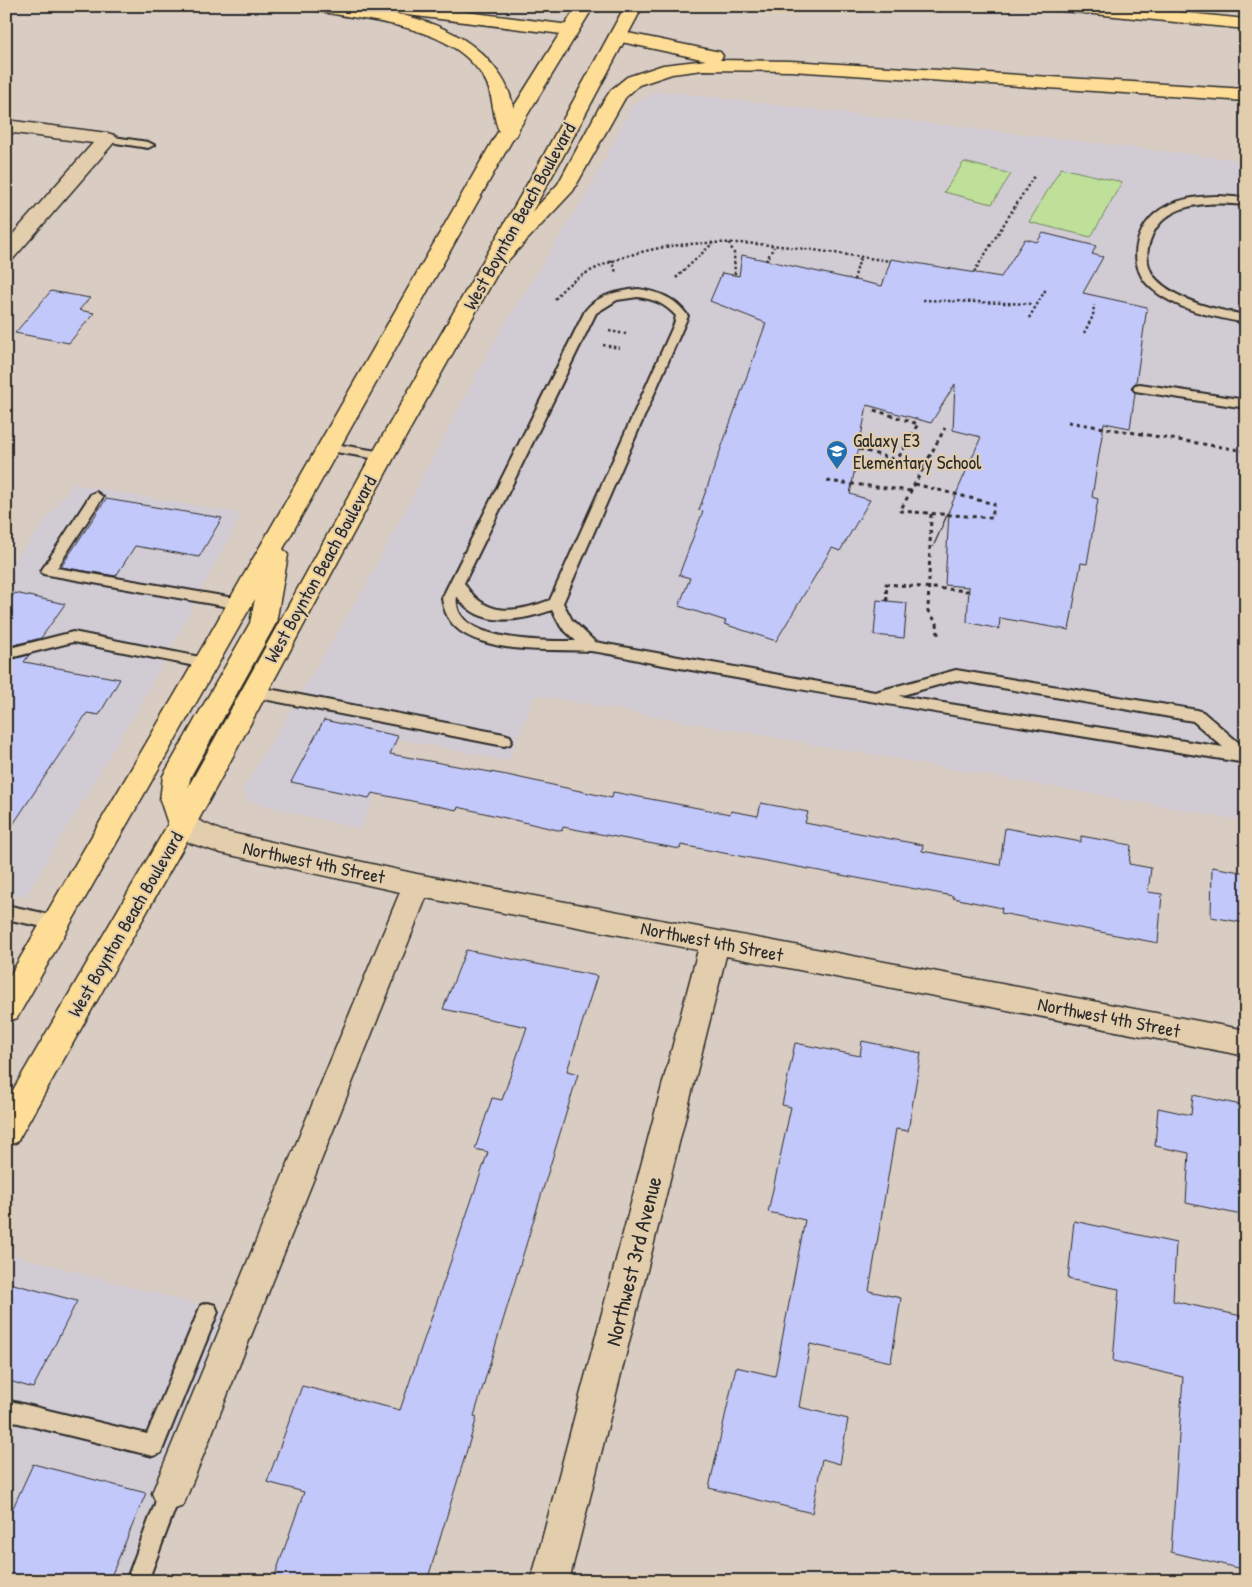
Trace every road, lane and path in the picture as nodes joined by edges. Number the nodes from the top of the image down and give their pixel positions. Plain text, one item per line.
1 (318, 6) edge
2 (378, 6) edge
3 (586, 6) edge
4 (634, 6) edge
5 (1064, 6) edge
6 (1246, 24) edge
7 (586, 32) junction
8 (618, 36) junction
9 (791, 66) junction
10 (1246, 95) edge
11 (6, 126) edge
12 (509, 132) junction
13 (107, 139) junction
14 (148, 145) dead end
15 (1034, 176) dead end
16 (1246, 202) edge
17 (714, 242) junction
18 (729, 243) junction
19 (774, 247) junction
20 (6, 255) edge
21 (860, 258) junction
22 (766, 260) dead end
23 (890, 262) dead end
24 (490, 268) junction
25 (974, 272) dead end
26 (735, 275) dead end
27 (854, 280) dead end
28 (670, 284) dead end
29 (1046, 289) dead end
30 (555, 299) dead end
31 (923, 300) dead end
32 (1032, 304) dead end
33 (1094, 304) dead end
34 (1029, 318) dead end
35 (1246, 319) edge
36 (601, 330) dead end
37 (1084, 332) dead end
38 (626, 334) dead end
39 (595, 344) dead end
40 (620, 348) dead end
41 (1140, 388) dead end
42 (1246, 404) edge
43 (874, 410) dead end
44 (1068, 422) dead end
45 (945, 428) dead end
46 (1246, 435) edge
47 (329, 447) junction
48 (859, 449) dead end
49 (1246, 451) edge
50 (383, 456) junction
51 (897, 460) junction
52 (924, 468) junction
53 (827, 481) dead end
54 (915, 484) junction
55 (911, 491) junction
56 (96, 497) dead end
57 (931, 514) junction
58 (280, 531) junction
59 (456, 582) junction
60 (929, 587) junction
61 (969, 591) dead end
62 (887, 601) dead end
63 (556, 603) junction
64 (240, 604) junction
65 (938, 635) dead end
66 (590, 646) junction
67 (6, 654) edge
68 (205, 664) junction
69 (253, 692) junction
70 (872, 697) junction
71 (504, 740) dead end
72 (1245, 757) edge
73 (182, 824) junction
74 (417, 885) junction
75 (6, 912) edge
76 (57, 923) junction
77 (715, 942) junction
78 (6, 1010) edge
79 (1246, 1043) edge
80 (6, 1132) edge
81 (208, 1312) dead end
82 (6, 1410) edge
83 (170, 1493) joint
84 (137, 1581) edge
85 (550, 1581) edge

1 - 12 main road
2 - 7 main road
3 - 7 main road
4 - 8 main road, West Boynton Beach Boulevard
5 - 6 main road
7 - 8 main road
7 - 12 main road
8 - 9 main road
8 - 24 main road, West Boynton Beach Boulevard
9 - 10 main road
9 - 24 main road
11 - 13 street
12 - 47 main road
13 - 14 lane
13 - 20 street
15 - 25 path
16 - 35 lane
17 - 18 path
17 - 28 path
17 - 30 path
18 - 19 path
18 - 26 path
19 - 21 path
19 - 22 path
21 - 23 path
21 - 27 path
24 - 50 main road, West Boynton Beach Boulevard
29 - 34 path
31 - 32 path
33 - 37 path
36 - 38 path
39 - 40 path
41 - 42 lane
43 - 51 path
44 - 49 path
45 - 52 path
46 - 49 path
47 - 50 lane
47 - 58 main road
48 - 51 path
50 - 69 main road, West Boynton Beach Boulevard
51 - 52 path
52 - 54 path
53 - 55 path
54 - 55 path
54 - 57 path
55 - 57 path
56 - 64 lane
57 - 60 path
58 - 64 main road
58 - 73 main road
59 - 63 lane
59 - 63 lane
59 - 66 lane
60 - 61 path
60 - 62 path
60 - 65 path
63 - 66 lane
64 - 68 main road
66 - 70 lane
67 - 68 lane
68 - 76 main road
69 - 71 lane
69 - 73 main road, West Boynton Beach Boulevard
70 - 72 lane
70 - 72 lane
73 - 74 street, Northwest 4th Street
73 - 80 main road, West Boynton Beach Boulevard
74 - 77 street, Northwest 4th Street
74 - 83 street
75 - 76 lane
76 - 78 main road
77 - 79 street, Northwest 4th Street
77 - 85 street, Northwest 3rd Avenue
81 - 82 lane
83 - 84 lane

